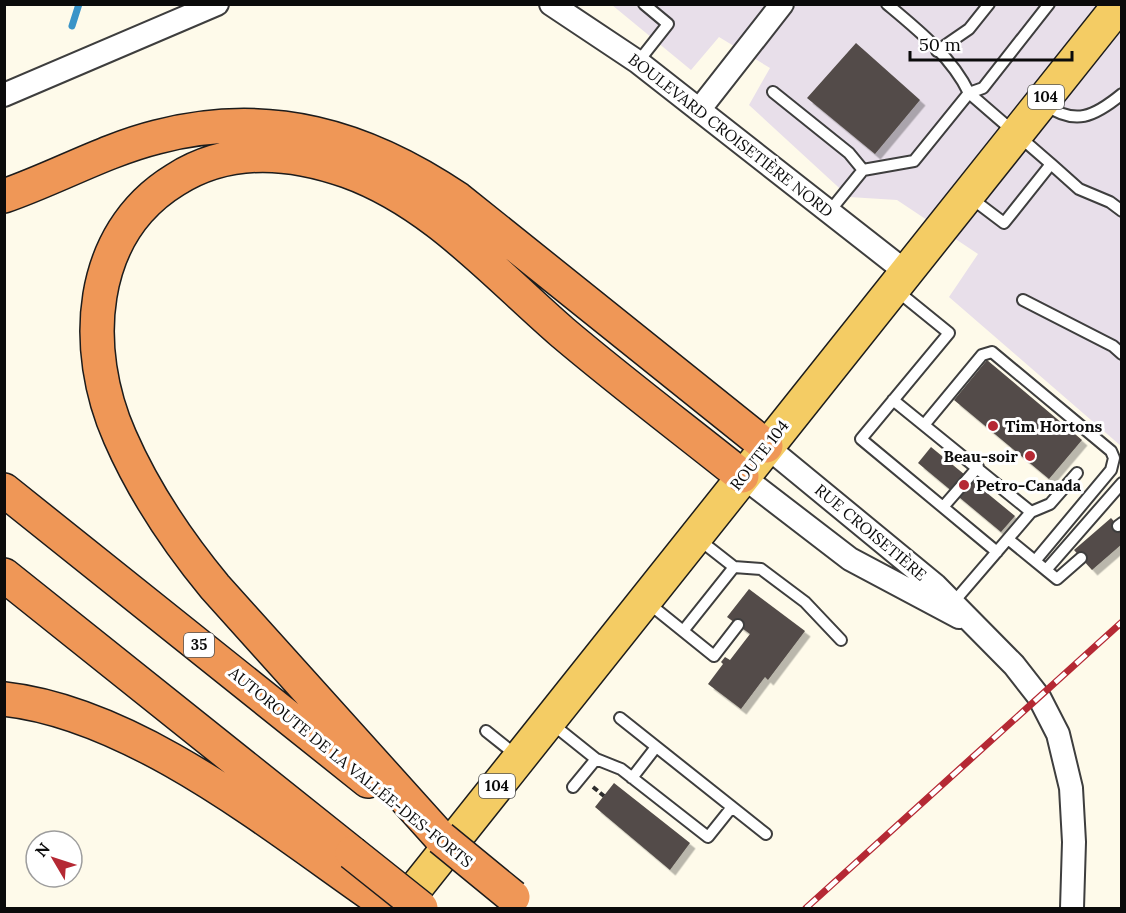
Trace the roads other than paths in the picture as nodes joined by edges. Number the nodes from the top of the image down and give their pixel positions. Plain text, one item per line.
1 (217, 4) edge
2 (644, 4) edge
3 (782, 4) edge
4 (989, 4) edge
5 (1049, 4) edge
6 (1120, 4) edge
7 (552, 5) edge
8 (891, 6) edge
9 (938, 51) junction
10 (638, 62) junction
11 (772, 92) dead end
12 (969, 93) junction
13 (1122, 94) edge
14 (4, 95) edge
15 (1042, 102) junction
16 (699, 110) junction
17 (1017, 133) junction
18 (1051, 164) junction
19 (863, 170) junction
20 (967, 195) junction
21 (4, 196) edge
22 (1119, 205) edge
23 (829, 212) junction
24 (900, 280) junction
25 (1023, 300) dead end
26 (1122, 336) edge
27 (1117, 350) edge
28 (893, 400) junction
29 (924, 425) junction
30 (766, 446) junction
31 (978, 467) junction
32 (1077, 473) dead end
33 (742, 476) junction
34 (1122, 483) edge
35 (4, 490) edge
36 (943, 507) junction
37 (1031, 512) junction
38 (695, 537) junction
39 (1008, 539) junction
40 (997, 552) junction
41 (1081, 558) dead end
42 (1035, 561) junction
43 (734, 567) junction
44 (1046, 570) junction
45 (4, 575) edge
46 (645, 600) junction
47 (949, 608) junction
48 (738, 625) dead end
49 (683, 631) junction
50 (841, 640) dead end
51 (4, 699) edge
52 (620, 718) dead end
53 (549, 721) junction
54 (486, 731) dead end
55 (656, 747) junction
56 (519, 758) junction
57 (596, 759) junction
58 (632, 778) junction
59 (573, 787) dead end
60 (397, 796) junction
61 (732, 807) junction
62 (766, 834) dead end
63 (344, 862) junction
64 (520, 903) edge
65 (391, 909) edge
66 (400, 909) edge
67 (421, 909) edge
68 (1072, 909) edge

1 - 14 street
2 - 10 lane
3 - 16 street
4 - 9 lane
5 - 12 lane
6 - 15 main road, ROUTE 104 / 104
7 - 10 street, BOULEVARD CROISETIÈRE NORD
8 - 9 lane
9 - 12 lane
10 - 16 street, BOULEVARD CROISETIÈRE NORD
11 - 19 lane
12 - 17 lane
12 - 19 lane
13 - 15 lane
15 - 17 main road, ROUTE 104 / 104
16 - 23 street, BOULEVARD CROISETIÈRE NORD
17 - 18 lane
17 - 20 main road, ROUTE 104 / 104
18 - 20 lane
18 - 22 lane
19 - 23 lane
20 - 24 main road, ROUTE 104 / 104
21 - 30 highway
23 - 24 street, BOULEVARD CROISETIÈRE NORD
24 - 28 lane
24 - 30 main road, ROUTE 104 / 104
25 - 27 lane
26 - 27 lane
28 - 29 lane
28 - 36 lane
29 - 31 lane
29 - 42 lane
30 - 33 main road, ROUTE 104 / 104
30 - 47 street, RUE CROISETIÈRE
31 - 36 lane
31 - 37 lane
32 - 37 lane
33 - 38 main road, ROUTE 104 / 104
33 - 47 street, RUE CROISETIÈRE
33 - 60 highway
34 - 44 lane
35 - 60 highway, AUTOROUTE DE LA VALLÉE-DES-FORTS / 35
36 - 40 lane
37 - 39 lane
38 - 43 lane
38 - 46 main road, ROUTE 104 / 104
39 - 40 lane
39 - 42 lane
40 - 47 lane
41 - 44 lane
42 - 44 lane
43 - 49 lane
43 - 50 lane
45 - 63 highway
46 - 49 lane
46 - 53 main road, ROUTE 104 / 104
47 - 68 street, RUE CROISETIÈRE
48 - 49 lane
51 - 63 highway
52 - 55 lane
53 - 56 main road, ROUTE 104 / 104
53 - 57 lane
54 - 56 lane
55 - 58 lane
55 - 61 lane
56 - 66 main road, ROUTE 104 / 104
57 - 58 lane
57 - 59 lane
58 - 61 lane
60 - 64 highway, AUTOROUTE DE LA VALLÉE-DES-FORTS / 35, bridge
61 - 62 lane
63 - 65 highway
63 - 67 highway, bridge

